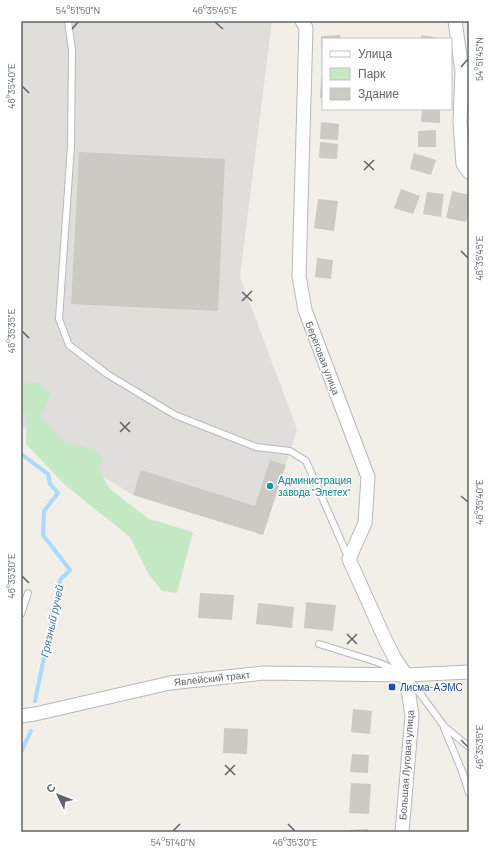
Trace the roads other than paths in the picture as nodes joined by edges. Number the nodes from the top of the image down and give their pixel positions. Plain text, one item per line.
1 (68, 21) edge
2 (302, 21) edge
3 (456, 21) edge
4 (465, 71) edge
5 (469, 172) edge
6 (349, 560) junction
7 (28, 593) dead end
8 (21, 614) edge
9 (319, 644) dead end
10 (469, 672) edge
11 (406, 675) junction
12 (21, 716) edge
13 (444, 726) junction
14 (469, 747) edge
15 (469, 794) edge
16 (402, 832) edge

1 - 6 lane
2 - 6 street, Береговая улица
3 - 4 street
4 - 5 street
6 - 11 street
7 - 8 lane
9 - 11 lane
10 - 11 street, Явлейский тракт
11 - 12 street, Явлейский тракт
11 - 13 lane
11 - 16 street, Большая Луговая улица
13 - 14 lane
13 - 15 lane

